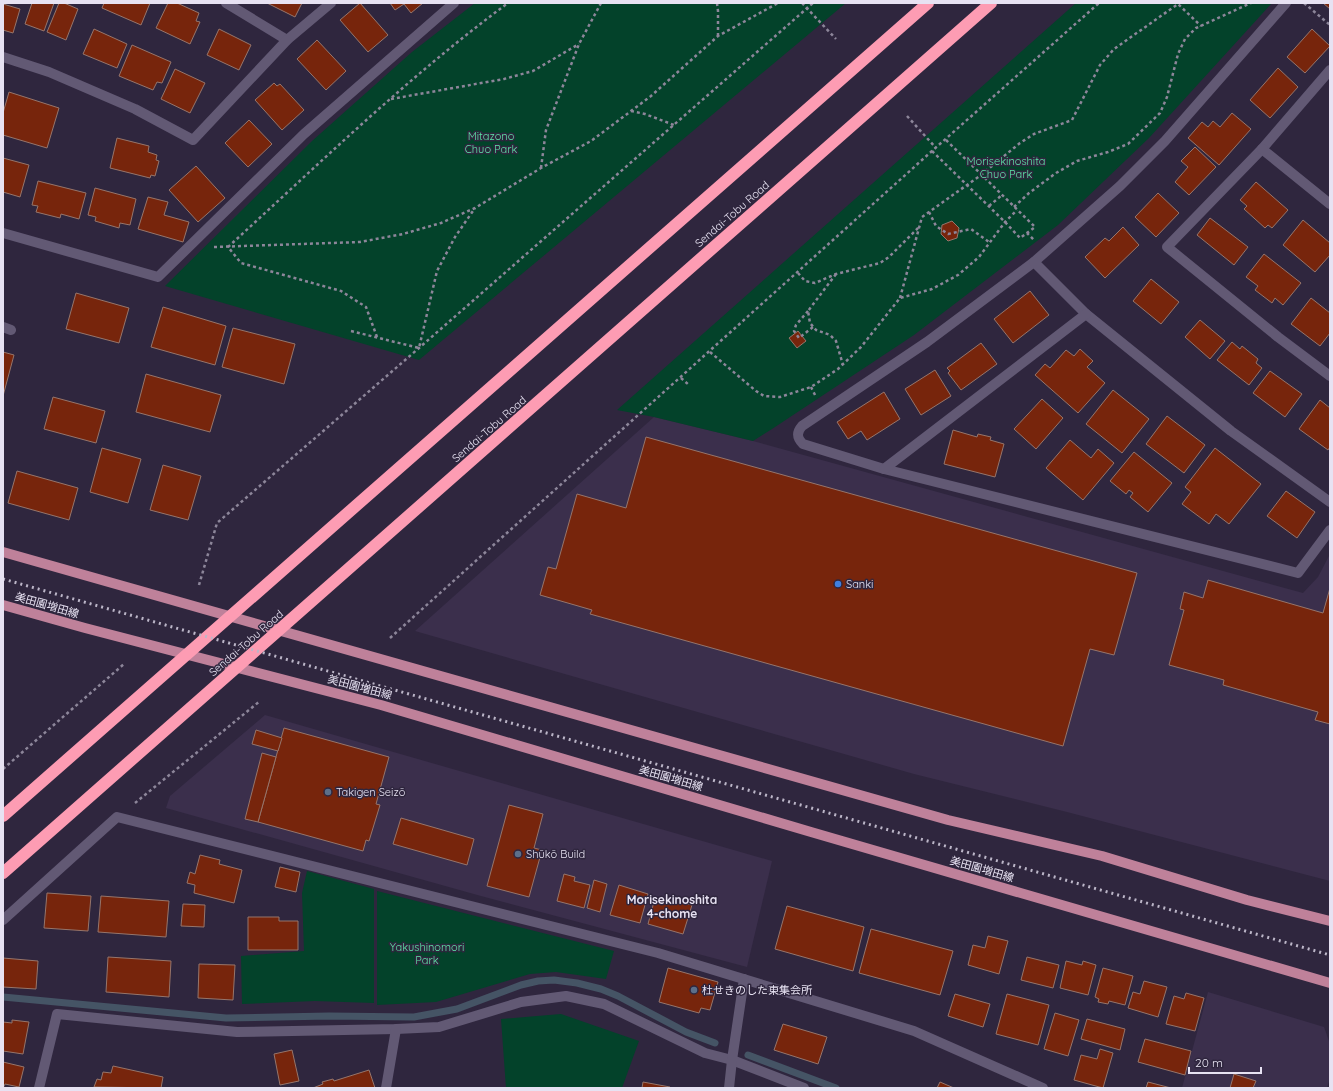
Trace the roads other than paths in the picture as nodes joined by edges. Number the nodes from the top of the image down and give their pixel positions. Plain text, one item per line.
1 (226, 3) edge
2 (331, 3) edge
3 (454, 3) edge
4 (928, 3) edge
5 (992, 3) edge
6 (1286, 3) edge
7 (287, 40) junction
8 (3, 56) edge
9 (1330, 70) edge
10 (1262, 149) junction
11 (1330, 204) edge
12 (3, 233) edge
13 (1034, 262) junction
14 (1086, 314) junction
15 (1330, 376) edge
16 (884, 469) junction
17 (1330, 502) edge
18 (1330, 530) edge
19 (3, 552) edge
20 (3, 605) edge
21 (3, 816) edge
22 (3, 873) edge
23 (3, 920) edge
24 (1330, 921) edge
25 (744, 979) junction
26 (1330, 983) edge
27 (396, 1029) junction
28 (732, 1060) junction
29 (39, 1088) edge
30 (386, 1088) edge
31 (729, 1088) edge
32 (804, 1088) edge
33 (1043, 1088) edge

1 - 7 street
2 - 7 street
3 - 12 street
4 - 21 highway
5 - 22 highway, Sendai-Tobu Road
6 - 13 street
7 - 8 street
9 - 10 street
10 - 11 street
10 - 15 street
13 - 14 street
13 - 16 street
14 - 16 street
14 - 17 street
16 - 18 street
19 - 24 main road
20 - 26 main road, 美田園増田線
23 - 25 street
25 - 28 street
25 - 33 street
27 - 28 street
27 - 29 street
27 - 30 street
28 - 31 street
28 - 32 street

